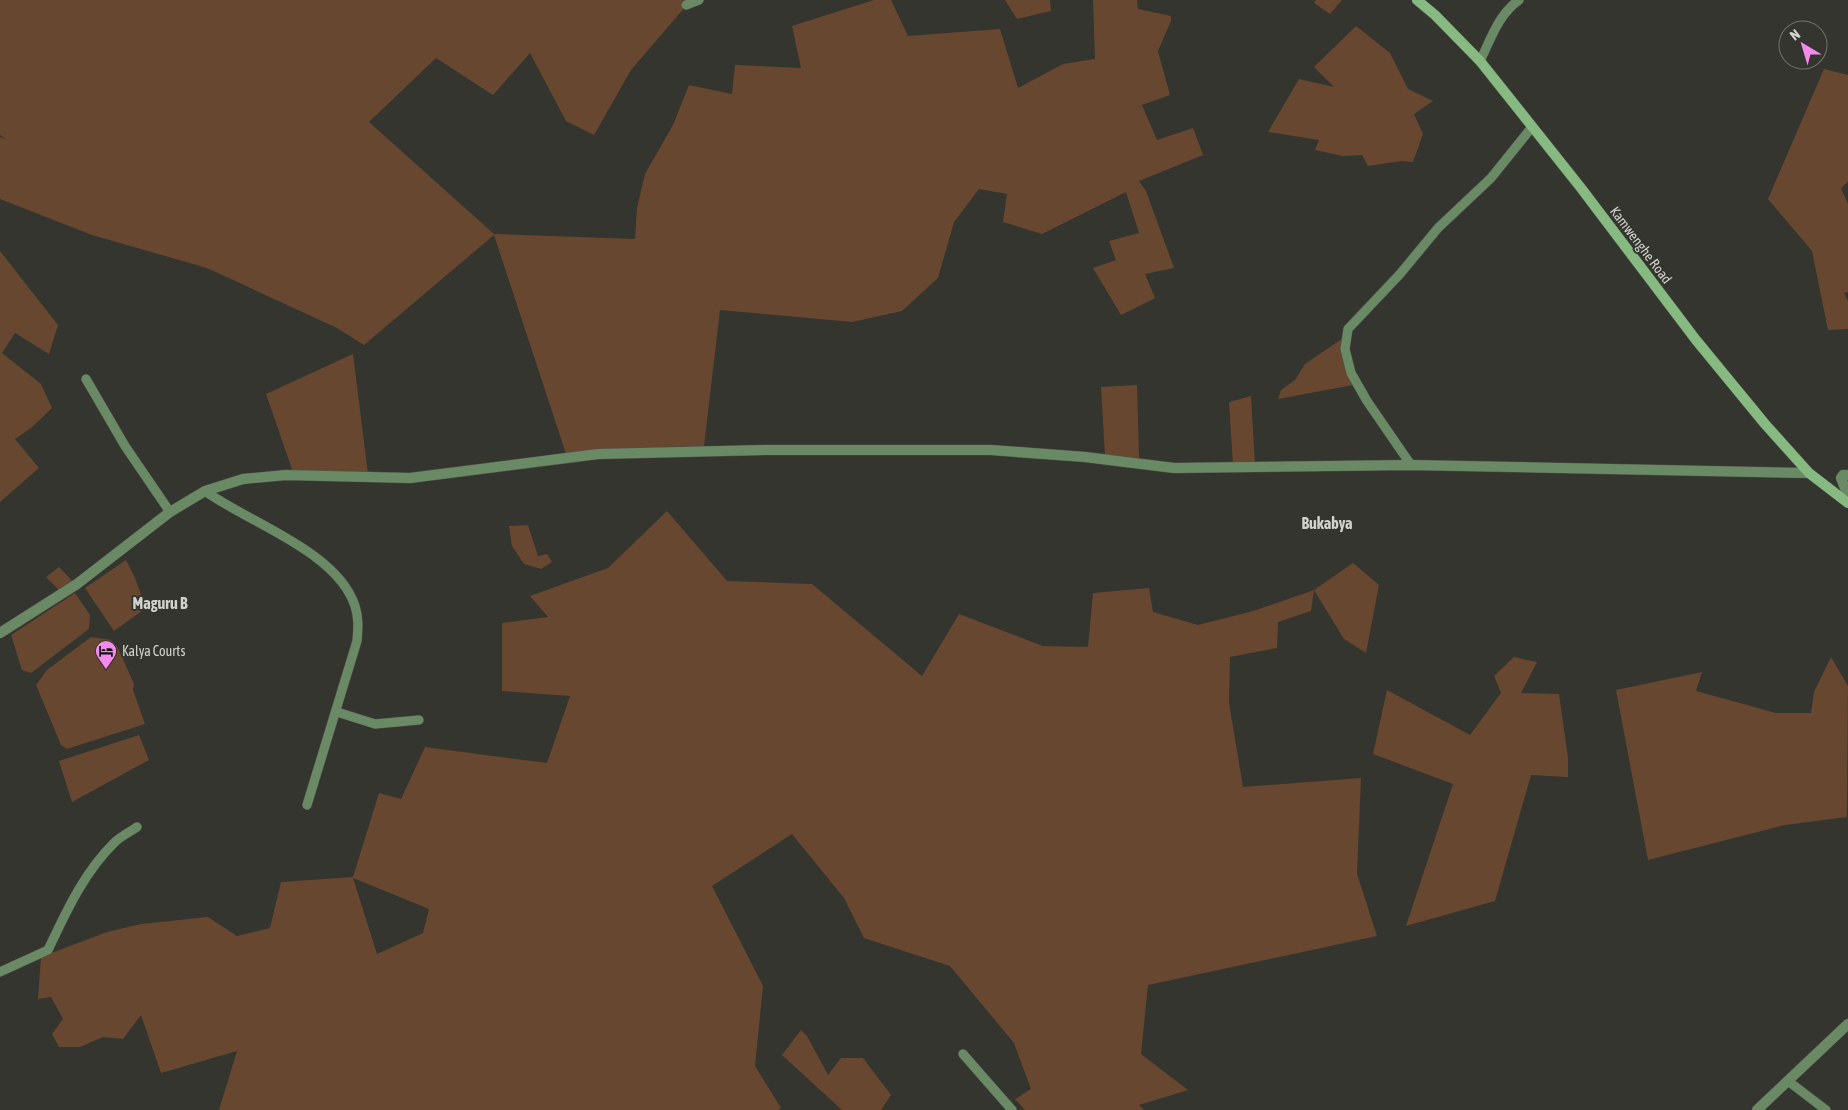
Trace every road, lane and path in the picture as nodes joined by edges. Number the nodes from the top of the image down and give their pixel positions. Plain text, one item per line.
1 (699, 0) edge
2 (1417, 0) edge
3 (1519, 0) edge
4 (686, 5) dead end
5 (1480, 61) junction
6 (1532, 128) junction
7 (86, 379) dead end
8 (1411, 465) junction
9 (1809, 472) junction
10 (1848, 475) edge
11 (205, 491) junction
12 (1848, 496) edge
13 (1848, 503) edge
14 (170, 512) junction
15 (0, 633) edge
16 (336, 712) junction
17 (419, 720) dead end
18 (307, 805) dead end
19 (137, 827) dead end
20 (0, 972) edge
21 (1848, 1024) edge
22 (963, 1054) dead end
23 (1788, 1081) junction
24 (1012, 1110) edge
25 (1757, 1110) edge
26 (1826, 1110) edge

1 - 4 street
2 - 5 main road, Kamwenghe Road
3 - 5 street
5 - 6 main road, Kamwenghe Road
6 - 8 street
6 - 9 main road, Kamwenghe Road
7 - 14 street
8 - 9 street
8 - 11 street
9 - 13 main road, Kamwenghe Road
10 - 12 street
11 - 14 street
11 - 16 street
14 - 15 street
16 - 17 street
16 - 18 street
19 - 20 street
21 - 23 street
22 - 24 street
23 - 25 street
23 - 26 street

